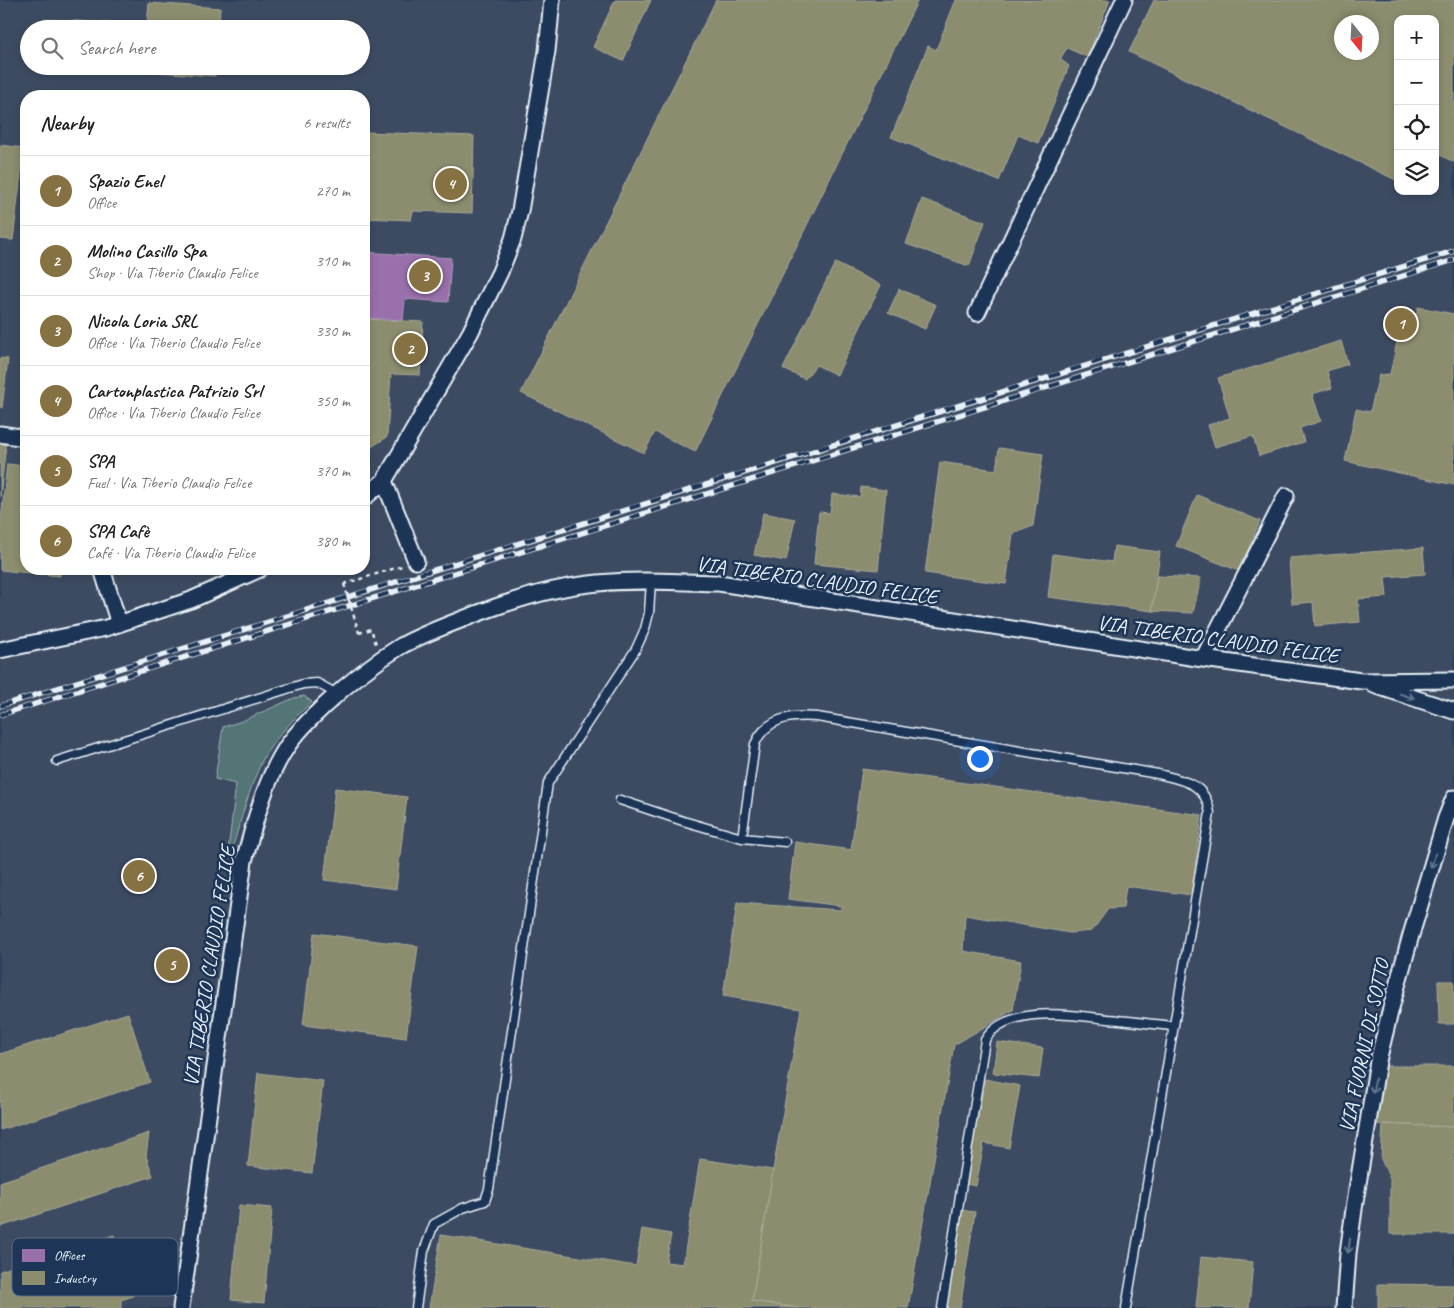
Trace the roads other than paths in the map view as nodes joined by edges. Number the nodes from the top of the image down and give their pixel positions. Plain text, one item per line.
1 (552, 0) edge
2 (1124, 0) edge
3 (976, 313) dead end
4 (0, 434) edge
5 (20, 437) edge
6 (384, 480) junction
7 (370, 493) edge
8 (1286, 496) dead end
9 (416, 561) road end
10 (104, 575) edge
11 (247, 575) edge
12 (651, 581) junction
13 (119, 624) junction
14 (0, 650) edge
15 (1203, 659) junction
16 (1454, 680) edge
17 (1361, 681) junction
18 (337, 694) junction
19 (1454, 712) edge
20 (57, 761) dead end
21 (1454, 798) edge
22 (620, 800) dead end
23 (742, 838) junction
24 (785, 842) dead end
25 (1174, 1026) junction
26 (181, 1308) edge
27 (416, 1308) edge
28 (942, 1308) edge
29 (1126, 1308) edge
30 (1344, 1308) edge

1 - 6 street
2 - 3 street
4 - 5 street
6 - 7 street
6 - 9 street
8 - 15 street
10 - 13 street
11 - 13 street
12 - 15 street, VIA TIBERIO CLAUDIO FELICE
12 - 18 street, VIA TIBERIO CLAUDIO FELICE
12 - 27 lane
13 - 14 street
15 - 17 street, VIA TIBERIO CLAUDIO FELICE
16 - 17 street
17 -> 19 street
18 - 20 lane
18 - 26 street, VIA TIBERIO CLAUDIO FELICE
21 -> 30 street, VIA FUORNI DI SOTTO
22 - 23 lane
23 - 24 lane
23 - 25 lane
25 - 28 lane
25 - 29 lane

